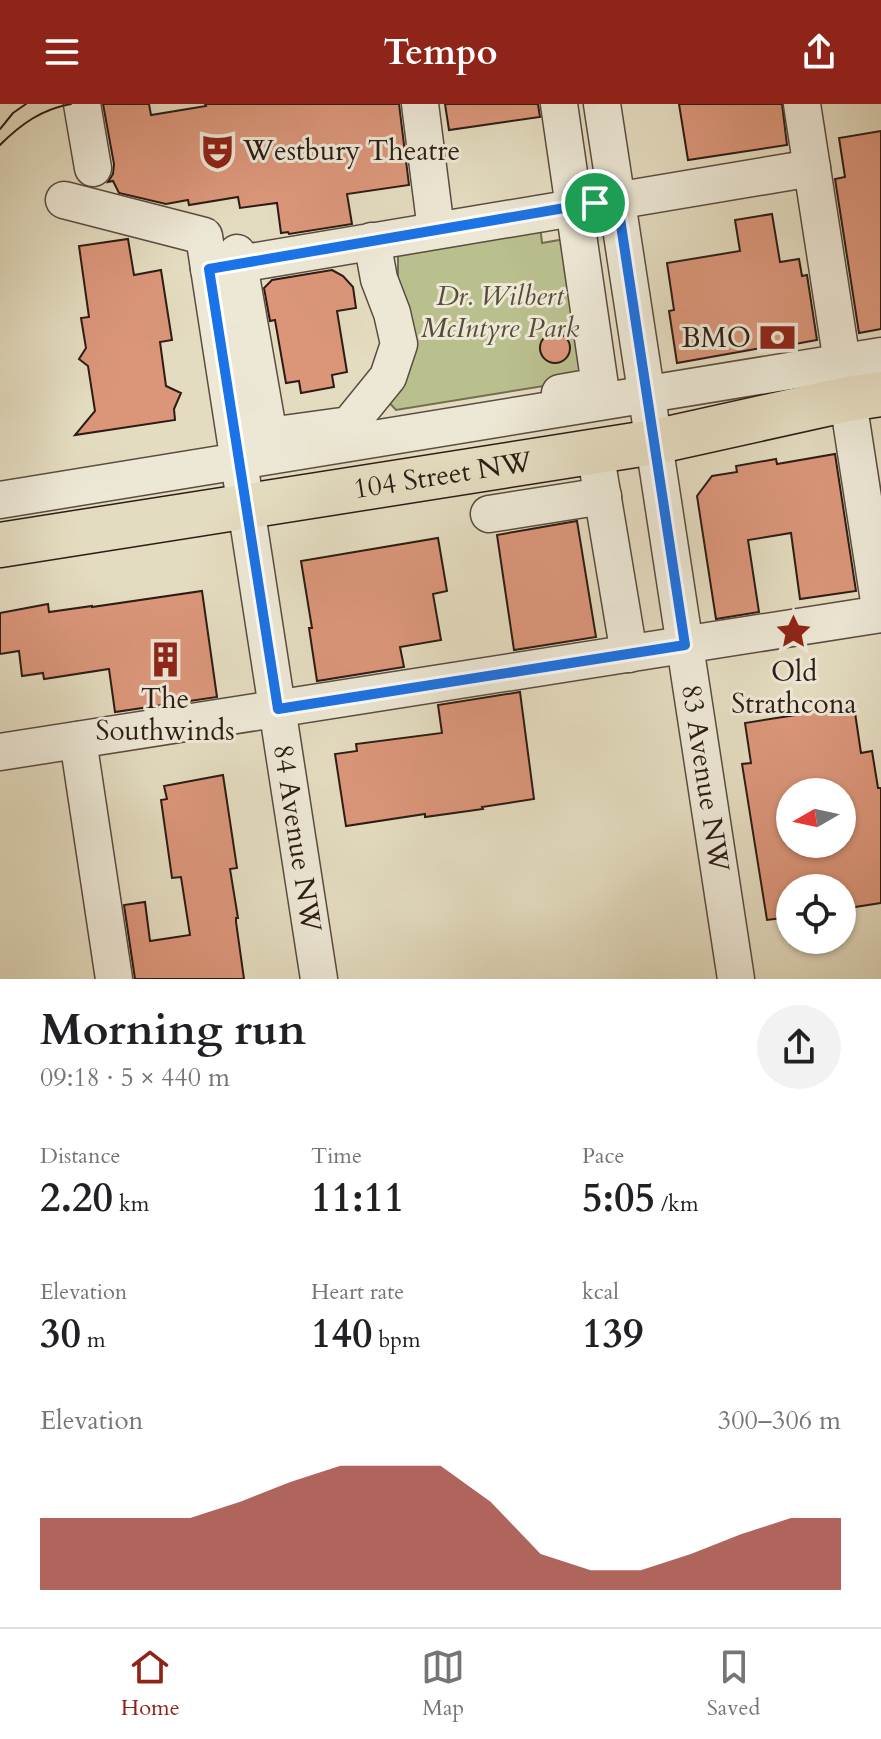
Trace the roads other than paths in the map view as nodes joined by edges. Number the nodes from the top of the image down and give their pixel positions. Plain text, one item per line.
1 (82, 104) edge
2 (420, 104) edge
3 (559, 104) edge
4 (602, 104) edge
5 (802, 104) edge
6 (93, 168) dead end
7 (812, 168) junction
8 (617, 199) junction
9 (64, 200) dead end
10 (574, 206) junction
11 (436, 230) junction
12 (372, 241) junction
13 (228, 262) junction
14 (881, 356) edge
15 (857, 385) edge
16 (647, 395) junction
17 (349, 425) junction
18 (654, 442) junction
19 (595, 451) junction
20 (239, 461) junction
21 (603, 496) junction
22 (0, 500) edge
23 (246, 507) junction
24 (489, 514) dead end
25 (0, 545) edge
26 (881, 614) edge
27 (685, 645) junction
28 (629, 654) junction
29 (278, 709) junction
30 (78, 740) junction
31 (0, 752) edge
32 (114, 979) edge
33 (319, 979) edge
34 (736, 979) edge

1 - 6 street
2 - 11 street
3 - 10 street
4 - 8 street, 83 Avenue NW
5 - 7 street
7 - 8 street
7 - 15 street
8 - 10 street
8 - 16 street, 83 Avenue NW
9 - 13 street
10 - 11 street
10 - 17 street
11 - 12 street
12 - 13 street
12 - 17 street
13 - 17 street
13 - 20 street, 84 Avenue NW
14 - 15 street, 104 Street NW
15 - 16 street, 104 Street NW
15 - 18 main road, 104 Street NW
15 - 26 street
16 - 18 street, 83 Avenue NW
16 - 20 street, 104 Street NW
18 - 19 main road, 104 Street NW
18 - 27 street, 83 Avenue NW
19 - 21 street
19 - 23 main road, 104 Street NW
20 - 22 street, 104 Street NW
20 - 23 street, 84 Avenue NW
21 - 24 street
21 - 28 street
23 - 25 main road, 104 Street NW
23 - 29 street, 84 Avenue NW
26 - 27 street
27 - 28 street
27 - 34 street, 83 Avenue NW
28 - 29 street
29 - 30 street
29 - 33 street, 84 Avenue NW
30 - 31 street
30 - 32 street

